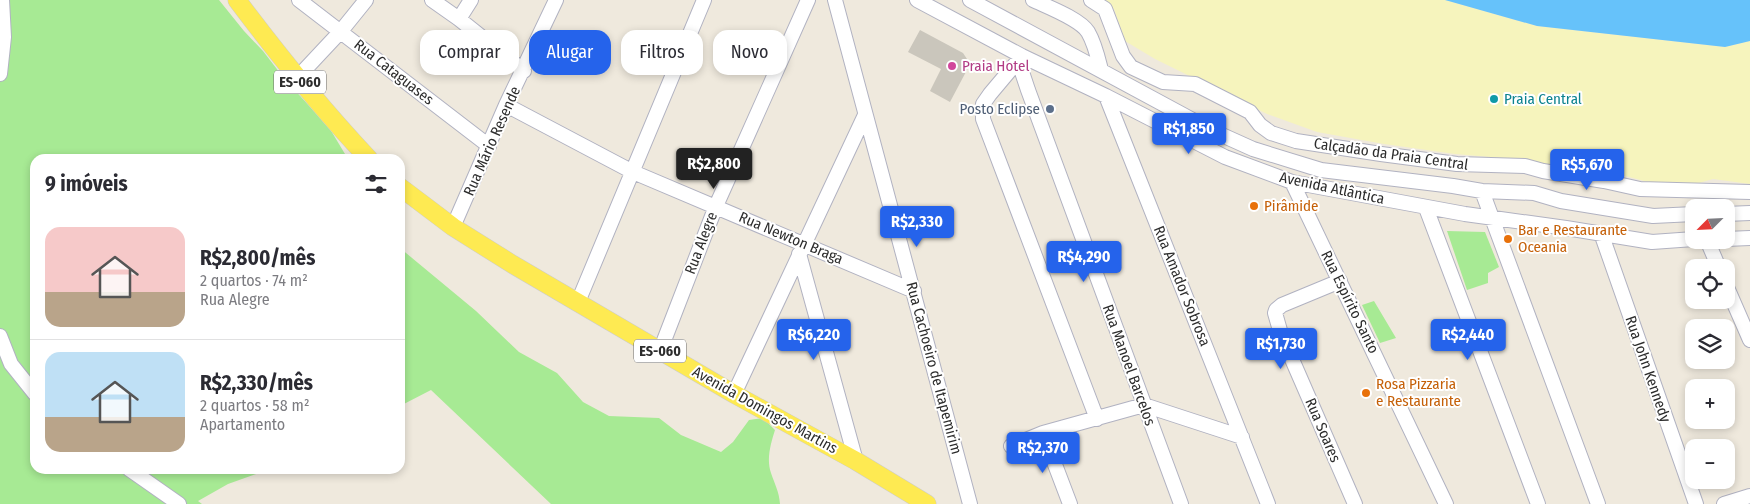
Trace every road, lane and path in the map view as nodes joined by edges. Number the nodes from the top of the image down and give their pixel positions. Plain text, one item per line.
1 (2, 0) edge
2 (237, 0) edge
3 (299, 0) edge
4 (366, 0) edge
5 (432, 0) edge
6 (472, 0) edge
7 (556, 0) edge
8 (704, 0) edge
9 (808, 0) edge
10 (835, 0) edge
11 (917, 0) edge
12 (970, 0) edge
13 (1033, 0) edge
14 (1091, 0) edge
15 (458, 19) junction
16 (341, 31) junction
17 (1022, 56) junction
18 (1101, 70) junction
19 (524, 71) junction
20 (0, 74) edge
21 (297, 78) junction
22 (1106, 96) junction
23 (506, 105) junction
24 (865, 115) junction
25 (489, 146) junction
26 (364, 154) edge
27 (633, 172) junction
28 (1292, 182) junction
29 (405, 191) edge
30 (1482, 191) junction
31 (1750, 192) edge
32 (716, 206) junction
33 (1426, 208) junction
34 (1750, 213) edge
35 (1685, 214) edge
36 (1735, 214) edge
37 (1491, 219) junction
38 (453, 227) junction
39 (1600, 233) junction
40 (1750, 238) edge
41 (1735, 239) edge
42 (1685, 240) edge
43 (802, 249) junction
44 (1340, 280) junction
45 (914, 291) junction
46 (578, 302) junction
47 (1735, 305) edge
48 (0, 336) edge
49 (1749, 336) edge
50 (660, 351) junction
51 (30, 388) edge
52 (734, 394) junction
53 (1144, 405) junction
54 (1097, 419) junction
55 (1044, 433) junction
56 (1242, 436) junction
57 (1011, 446) dead end
58 (856, 461) junction
59 (136, 474) edge
60 (1750, 496) edge
61 (1359, 503) edge
62 (179, 504) edge
63 (928, 504) edge
64 (970, 504) edge
65 (1070, 504) edge
66 (1181, 504) edge
67 (1268, 504) edge
68 (1446, 504) edge
69 (1538, 504) edge
70 (1598, 504) edge
71 (1696, 504) edge
72 (1724, 504) edge

1 - 20 street
2 - 21 main road, ES-060
3 - 16 street, Rua Cataguases
4 - 16 street
5 - 15 street
6 - 15 street
7 - 19 street, Rua Mário Resende
8 - 27 street
9 - 32 street, Rua Alegre
10 - 24 street, Rua Cachoeiro de Itapemirim
11 - 17 street, Avenida Atlântica
12 - 18 street, Avenida Atlântica
13 - 18 street
14 - 31 street, Calçadão da Praia Central
15 - 19 street
16 - 21 street
16 - 25 street, Rua Cataguases
17 - 22 street, Avenida Atlântica
17 - 53 street, Rua Manoel Barcelos
17 - 54 street
18 - 30 street, Avenida Atlântica
19 - 23 street, Rua Mário Resende
21 - 26 main road, ES-060
22 - 28 street, Avenida Atlântica
22 - 56 street, Rua Amador Sobrosa
23 - 25 street, Rua Mário Resende
23 - 27 street, Rua Newton Braga
24 - 43 street
24 - 45 street, Rua Cachoeiro de Itapemirim
25 - 38 street, Rua Mário Resende
27 - 32 street, Rua Newton Braga
27 - 46 street
28 - 33 street, Avenida Atlântica
28 - 44 street, Rua Espírito Santo
29 - 38 main road, Avenida Domingos Martins / ES-060
30 - 35 street, Avenida Atlântica
30 - 37 street
32 - 43 street, Rua Newton Braga
32 - 50 street, Rua Alegre
33 - 37 street, Avenida Atlântica
33 - 69 street
34 - 36 street
37 - 39 street, Avenida Atlântica
37 - 70 street
38 - 46 main road, Avenida Domingos Martins / ES-060
39 - 42 street, Avenida Atlântica
39 - 71 street, Rua John Kennedy
40 - 41 street
43 - 45 street, Rua Newton Braga
43 - 52 street
43 - 58 street
44 - 61 street, Rua Soares
44 - 68 street, Rua Espírito Santo
45 - 64 street, Rua Cachoeiro de Itapemirim
46 - 50 main road, Avenida Domingos Martins / ES-060
47 - 49 street
48 - 51 street
50 - 52 main road, Avenida Domingos Martins / ES-060
52 - 58 main road, Avenida Domingos Martins / ES-060
53 - 54 street
53 - 56 street
53 - 66 street, Rua Manoel Barcelos
54 - 55 street
55 - 57 street
55 - 65 street
56 - 67 street, Rua Amador Sobrosa
58 - 63 main road, Avenida Domingos Martins / ES-060
59 - 62 street
60 - 72 street

